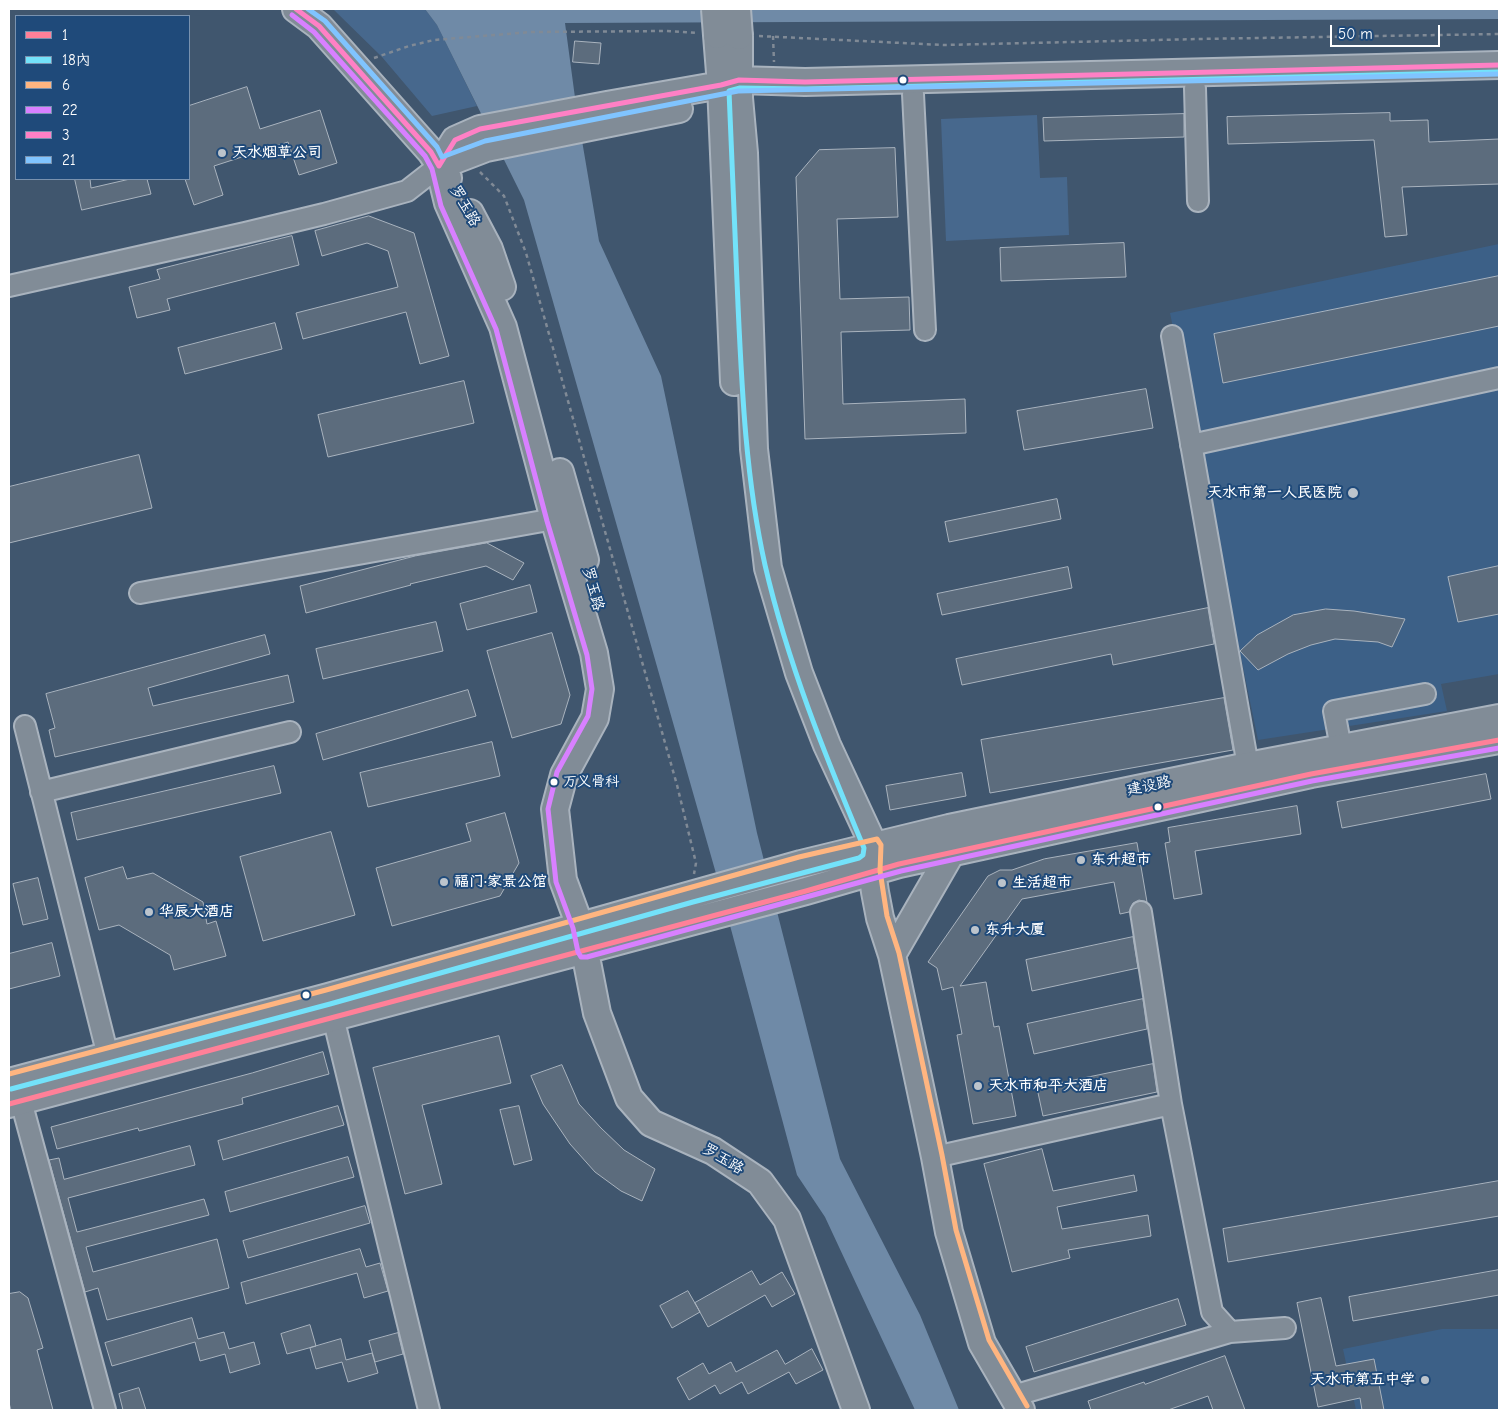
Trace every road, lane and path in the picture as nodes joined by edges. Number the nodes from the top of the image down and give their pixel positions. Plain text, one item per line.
1 (296, 9) edge
2 (716, 9) edge
3 (737, 9) edge
4 (1499, 34) edge
5 (729, 35) junction
6 (773, 36) junction
7 (354, 65) junction
8 (1499, 65) edge
9 (775, 81) junction
10 (1499, 82) edge
11 (1195, 88) junction
12 (730, 91) junction
13 (913, 94) junction
14 (477, 145) junction
15 (439, 166) junction
16 (1198, 202) dead end
17 (9, 286) edge
18 (925, 330) dead end
19 (1172, 336) dead end
20 (1498, 385) edge
21 (1191, 445) junction
22 (554, 519) junction
23 (140, 594) dead end
24 (1425, 694) dead end
25 (1499, 718) edge
26 (25, 726) dead end
27 (290, 732) dead end
28 (1499, 740) edge
29 (1341, 748) junction
30 (1248, 766) junction
31 (41, 792) junction
32 (952, 853) junction
33 (868, 856) junction
34 (691, 895) junction
35 (1141, 912) dead end
36 (583, 938) junction
37 (892, 955) junction
38 (333, 1017) junction
39 (108, 1056) junction
40 (13, 1096) edge
41 (1171, 1104) junction
42 (935, 1157) junction
43 (1285, 1328) dead end
44 (1230, 1332) junction
45 (1017, 1403) edge
46 (105, 1410) edge
47 (429, 1410) edge
48 (856, 1410) edge

1 - 7 main road
2 - 5 main road, bridge
3 - 5 main road, bridge
4 - 6 path
5 - 6 path
5 - 7 path
5 - 12 main road
6 - 9 path
7 - 15 main road
8 - 9 main road
9 - 12 main road
10 - 11 main road
11 - 13 main road
11 - 16 street
12 - 13 main road
12 - 14 main road
12 - 33 main road
13 - 18 street
14 - 15 main road
14 - 34 path
15 - 17 street
15 - 22 main road, 罗玉路
15 - 36 main road, 罗玉路
19 - 21 street
20 - 21 street
21 - 30 street
22 - 23 street
22 - 36 main road, 罗玉路
24 - 29 street
25 - 29 main road, 建设路
26 - 31 street
27 - 31 street
28 - 32 main road, 建设路
29 - 30 main road, 建设路
30 - 33 main road, 建设路
31 - 39 street
32 - 33 main road, 建设路
32 - 37 main road
33 - 34 main road, 建设路
33 - 36 main road, 建设路
33 - 37 main road
34 - 36 main road, 建设路
35 - 41 street
36 - 38 main road
36 - 39 main road
36 - 48 main road, 罗玉路
37 - 42 main road
38 - 40 main road
38 - 47 street
39 - 40 main road
40 - 46 street
41 - 42 street
41 - 44 street
42 - 45 main road
43 - 44 street
44 - 45 street

